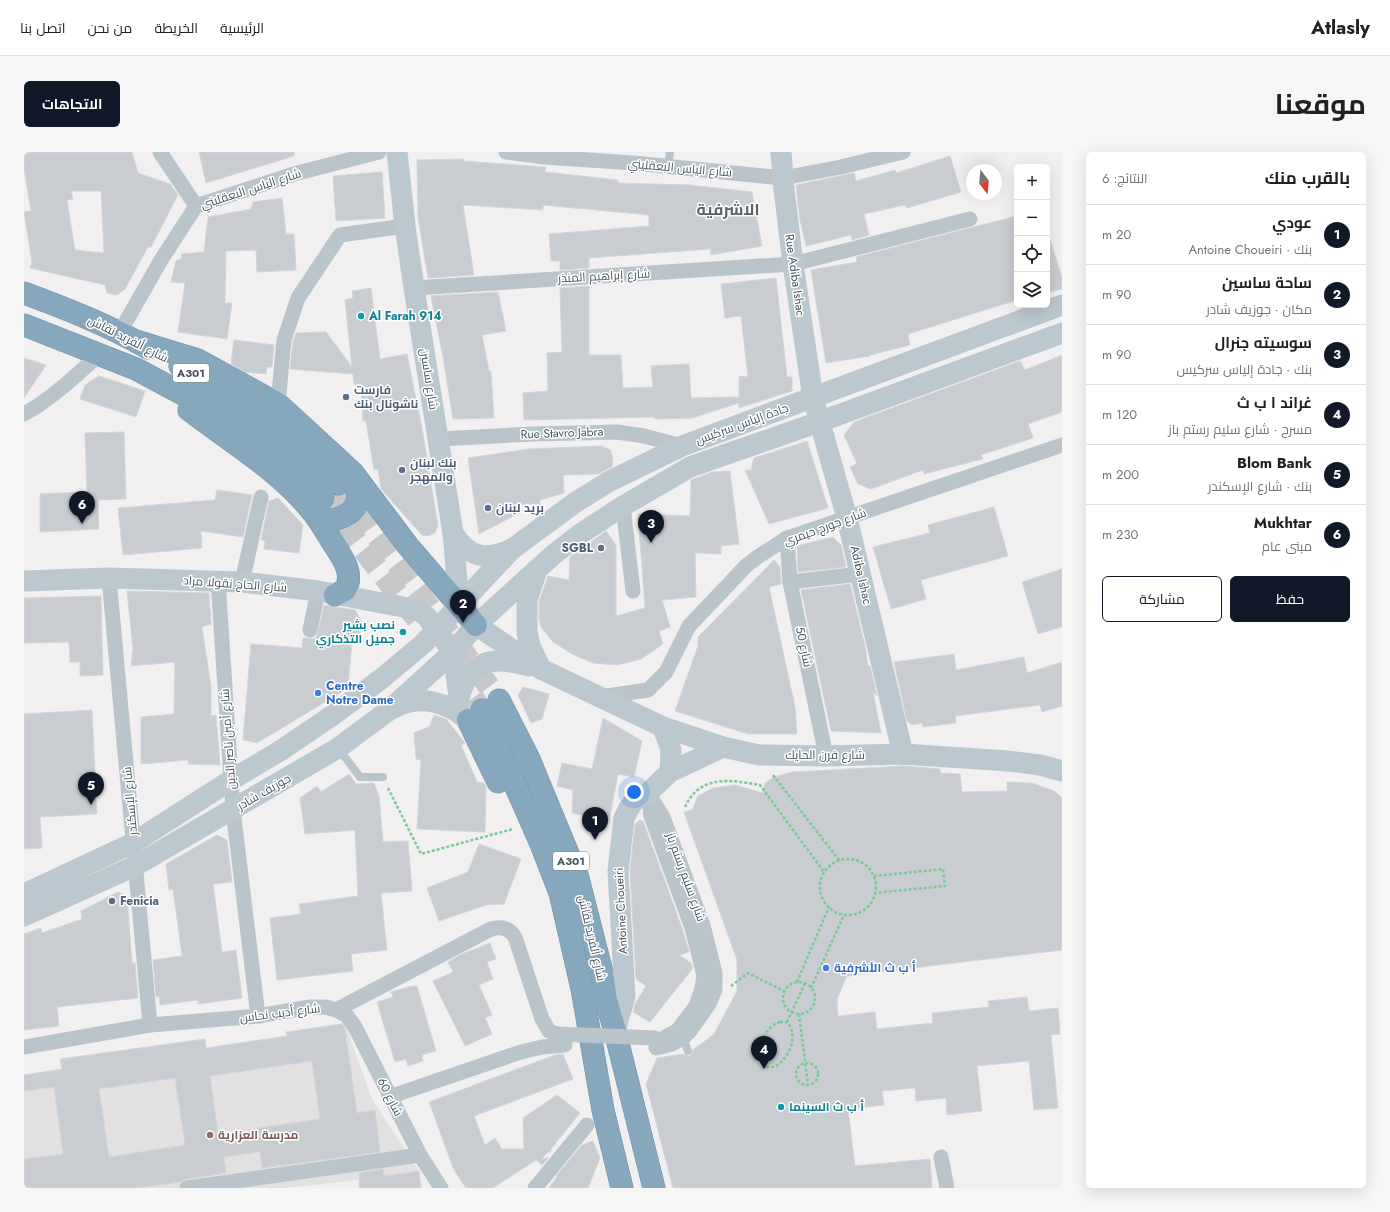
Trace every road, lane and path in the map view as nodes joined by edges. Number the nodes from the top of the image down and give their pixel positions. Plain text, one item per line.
1 (160, 152) edge
2 (379, 152) edge
3 (397, 152) edge
4 (506, 152) edge
5 (781, 152) edge
6 (903, 152) edge
7 (544, 154) edge
8 (634, 158) edge
9 (669, 159) edge
10 (784, 178) junction
11 (196, 206) junction
12 (970, 219) dead end
13 (405, 226) junction
14 (793, 264) junction
15 (414, 288) junction
16 (24, 293) edge
17 (1062, 305) edge
18 (24, 324) edge
19 (1062, 333) edge
20 (128, 336) junction
21 (100, 354) junction
22 (813, 398) junction
23 (278, 404) junction
24 (24, 414) edge
25 (819, 422) junction
26 (439, 440) junction
27 (1062, 445) edge
28 (682, 446) junction
29 (331, 492) junction
30 (261, 497) dead end
31 (623, 506) junction
32 (847, 518) junction
33 (453, 533) junction
34 (786, 538) junction
35 (512, 549) junction
36 (537, 569) junction
37 (860, 574) junction
38 (109, 578) junction
39 (218, 580) junction
40 (24, 581) edge
41 (242, 582) junction
42 (790, 582) junction
43 (633, 591) dead end
44 (326, 593) junction
45 (459, 605) junction
46 (476, 626) junction
47 (310, 630) dead end
48 (430, 636) junction
49 (453, 652) junction
50 (541, 669) junction
51 (458, 697) junction
52 (598, 698) junction
53 (483, 710) junction
54 (388, 711) junction
55 (662, 727) junction
56 (723, 747) junction
57 (338, 748) junction
58 (903, 754) junction
59 (826, 756) junction
60 (1062, 771) edge
61 (670, 772) junction
62 (773, 774) dead end
63 (383, 777) joint
64 (231, 780) junction
65 (648, 793) junction
66 (685, 807) dead end
67 (234, 810) junction
68 (521, 827) junction
69 (134, 843) junction
70 (839, 860) junction
71 (135, 866) junction
72 (824, 872) junction
73 (874, 876) junction
74 (560, 893) junction
75 (875, 893) junction
76 (24, 894) edge
77 (828, 907) junction
78 (844, 915) junction
79 (24, 916) edge
80 (797, 982) junction
81 (805, 983) junction
82 (811, 988) junction
83 (784, 991) junction
84 (709, 1004) junction
85 (336, 1010) junction
86 (792, 1012) junction
87 (799, 1014) junction
88 (258, 1016) junction
89 (787, 1022) junction
90 (150, 1025) junction
91 (615, 1031) junction
92 (556, 1036) junction
93 (655, 1043) junction
94 (24, 1047) edge
95 (542, 1047) junction
96 (806, 1064) junction
97 (808, 1085) junction
98 (390, 1096) junction
99 (587, 1125) dead end
100 (420, 1155) junction
101 (941, 1157) dead end
102 (187, 1188) edge
103 (441, 1188) edge
104 (535, 1188) edge
105 (622, 1188) edge
106 (654, 1188) edge
107 (947, 1188) edge

1 - 11 street
2 - 11 street, شارع الياس البعقليني
3 - 13 main road, شارع ساسين
4 - 7 street, شارع الياس البعقليني
5 - 10 main road, Rue Adiba Ishac
6 - 10 street, شارع الياس البعقليني
7 - 8 street, شارع الياس البعقليني
8 - 9 street, شارع الياس البعقليني
9 - 10 street, شارع الياس البعقليني
10 - 14 main road, Rue Adiba Ishac
11 - 20 street, شارع الياس البعقليني
12 - 14 street, شارع إبراهيم المنذر
13 - 15 main road, شارع ساسين
13 - 23 street
14 - 15 street, شارع إبراهيم المنذر
14 - 22 main road, Rue Adiba Ishac
15 - 26 main road, شارع ساسين
16 - 20 highway, شارع ألفريد نقاش / A301
17 - 22 main road, جادة إلياس سركيس
18 - 21 highway, شارع ألفريد نقاش
19 - 25 main road, جادة إلياس سركيس
20 - 23 highway
20 - 29 highway, شارع ألفريد نقاش / A301
21 - 24 street
21 - 29 highway, شارع ألفريد نقاش
22 - 25 main road, Adiba Ishac
22 - 28 main road, جادة إلياس سركيس
23 - 29 highway
25 - 31 main road, جادة إلياس سركيس
25 - 32 main road, Adiba Ishac
26 - 28 street, Rue Stavro Jabra
26 - 33 main road, شارع ساسين
27 - 32 street, شارع جورج حيمري
28 - 35 main road, جادة إلياس سركيس
29 - 44 highway
29 - 45 highway
30 - 41 street
31 - 36 main road, جادة إلياس سركيس
31 - 43 street
32 - 34 street, شارع جورج حيمري
32 - 37 main road, Adiba Ishac
33 - 35 main road
33 - 45 main road, شارع ساسين
34 - 42 street, شارع 50
34 - 52 street, شارع جورج حيمري
35 - 45 main road, جادة إلياس سركيس
36 - 46 main road, جادة إلياس سركيس
36 - 50 main road
37 - 42 street
37 - 58 main road, Adiba Ishac
38 - 39 main road, شارع الحاج نقولا مراد
38 - 40 main road, شارع الحاج نقولا مراد
38 - 69 street, شارع الإسكندر
39 - 41 main road, شارع الحاج نقولا مراد
39 - 64 street, شارع أمين ناصر الدين
41 - 44 main road, شارع الحاج نقولا مراد
42 - 59 street, شارع 50
44 - 47 street
44 - 48 main road, شارع الحاج نقولا مراد
45 - 46 highway
45 - 48 main road, جادة إلياس سركيس
46 - 49 main road, جوزيف شادر
46 - 50 main road
48 - 49 main road, شارع الحاج نقولا مراد
48 - 64 main road
49 - 51 main road
49 - 54 main road, جوزيف شادر
50 - 51 main road
50 - 52 main road, شارع فرن الحايك
51 - 53 main road
52 - 55 main road, شارع فرن الحايك
53 - 54 main road
53 - 68 highway
53 - 74 highway, شارع ألفريد نقاش / A301
53 - 91 highway, شارع ألفريد نقاش / A301
54 - 57 main road, جوزيف شادر
55 - 56 main road, شارع فرن الحايك
55 - 61 main road
56 - 59 main road, شارع فرن الحايك
56 - 61 main road, Antoine Choueiri
57 - 63 lane
57 - 67 main road, جوزيف شادر
58 - 59 main road, شارع فرن الحايك
58 - 60 main road, شارع فرن الحايك
61 - 65 main road, Antoine Choueiri
62 - 70 path
63 - 68 path
64 - 67 street, شارع أمين ناصر الدين
64 - 69 main road
65 - 84 street, شارع سليم رستم باز
65 - 91 main road, Antoine Choueiri
65 - 93 street, شارع سليم رستم باز
66 - 72 path
67 - 71 main road, جوزيف شادر
67 - 88 street, شارع أمين ناصر الدين
68 - 74 highway
69 - 71 street, شارع الإسكندر
69 - 76 main road
70 - 72 path
70 - 73 path
71 - 79 main road, جوزيف شادر
71 - 90 street, شارع الإسكندر
72 - 77 path
73 - 75 path
73 - 75 path
74 - 105 highway, شارع ألفريد نقاش / A301
75 - 78 path
77 - 78 path
77 - 80 path
78 - 82 path
80 - 81 path
80 - 83 path
81 - 82 path
81 - 86 path
82 - 87 path
83 - 84 path
83 - 86 path
84 - 93 street, شارع سليم رستم باز
85 - 88 street, شارع أديب نحاس
85 - 92 street, شارع أديب نحاس
85 - 98 street, شارع 60
86 - 87 path
86 - 89 path
87 - 96 path
88 - 90 street, شارع أديب نحاس
89 - 89 path
90 - 94 street, شارع أديب نحاس
91 - 106 highway, شارع ألفريد نقاش / A301
92 - 93 street, شارع سليم رستم باز, bridge
92 - 95 street, شارع سليم رستم باز
92 - 95 street
95 - 98 street, شارع سليم رستم باز
96 - 97 path
96 - 97 path
96 - 97 path
98 - 100 street, شارع 60
99 - 104 street
100 - 102 street
100 - 103 street, شارع 60
101 - 107 street

